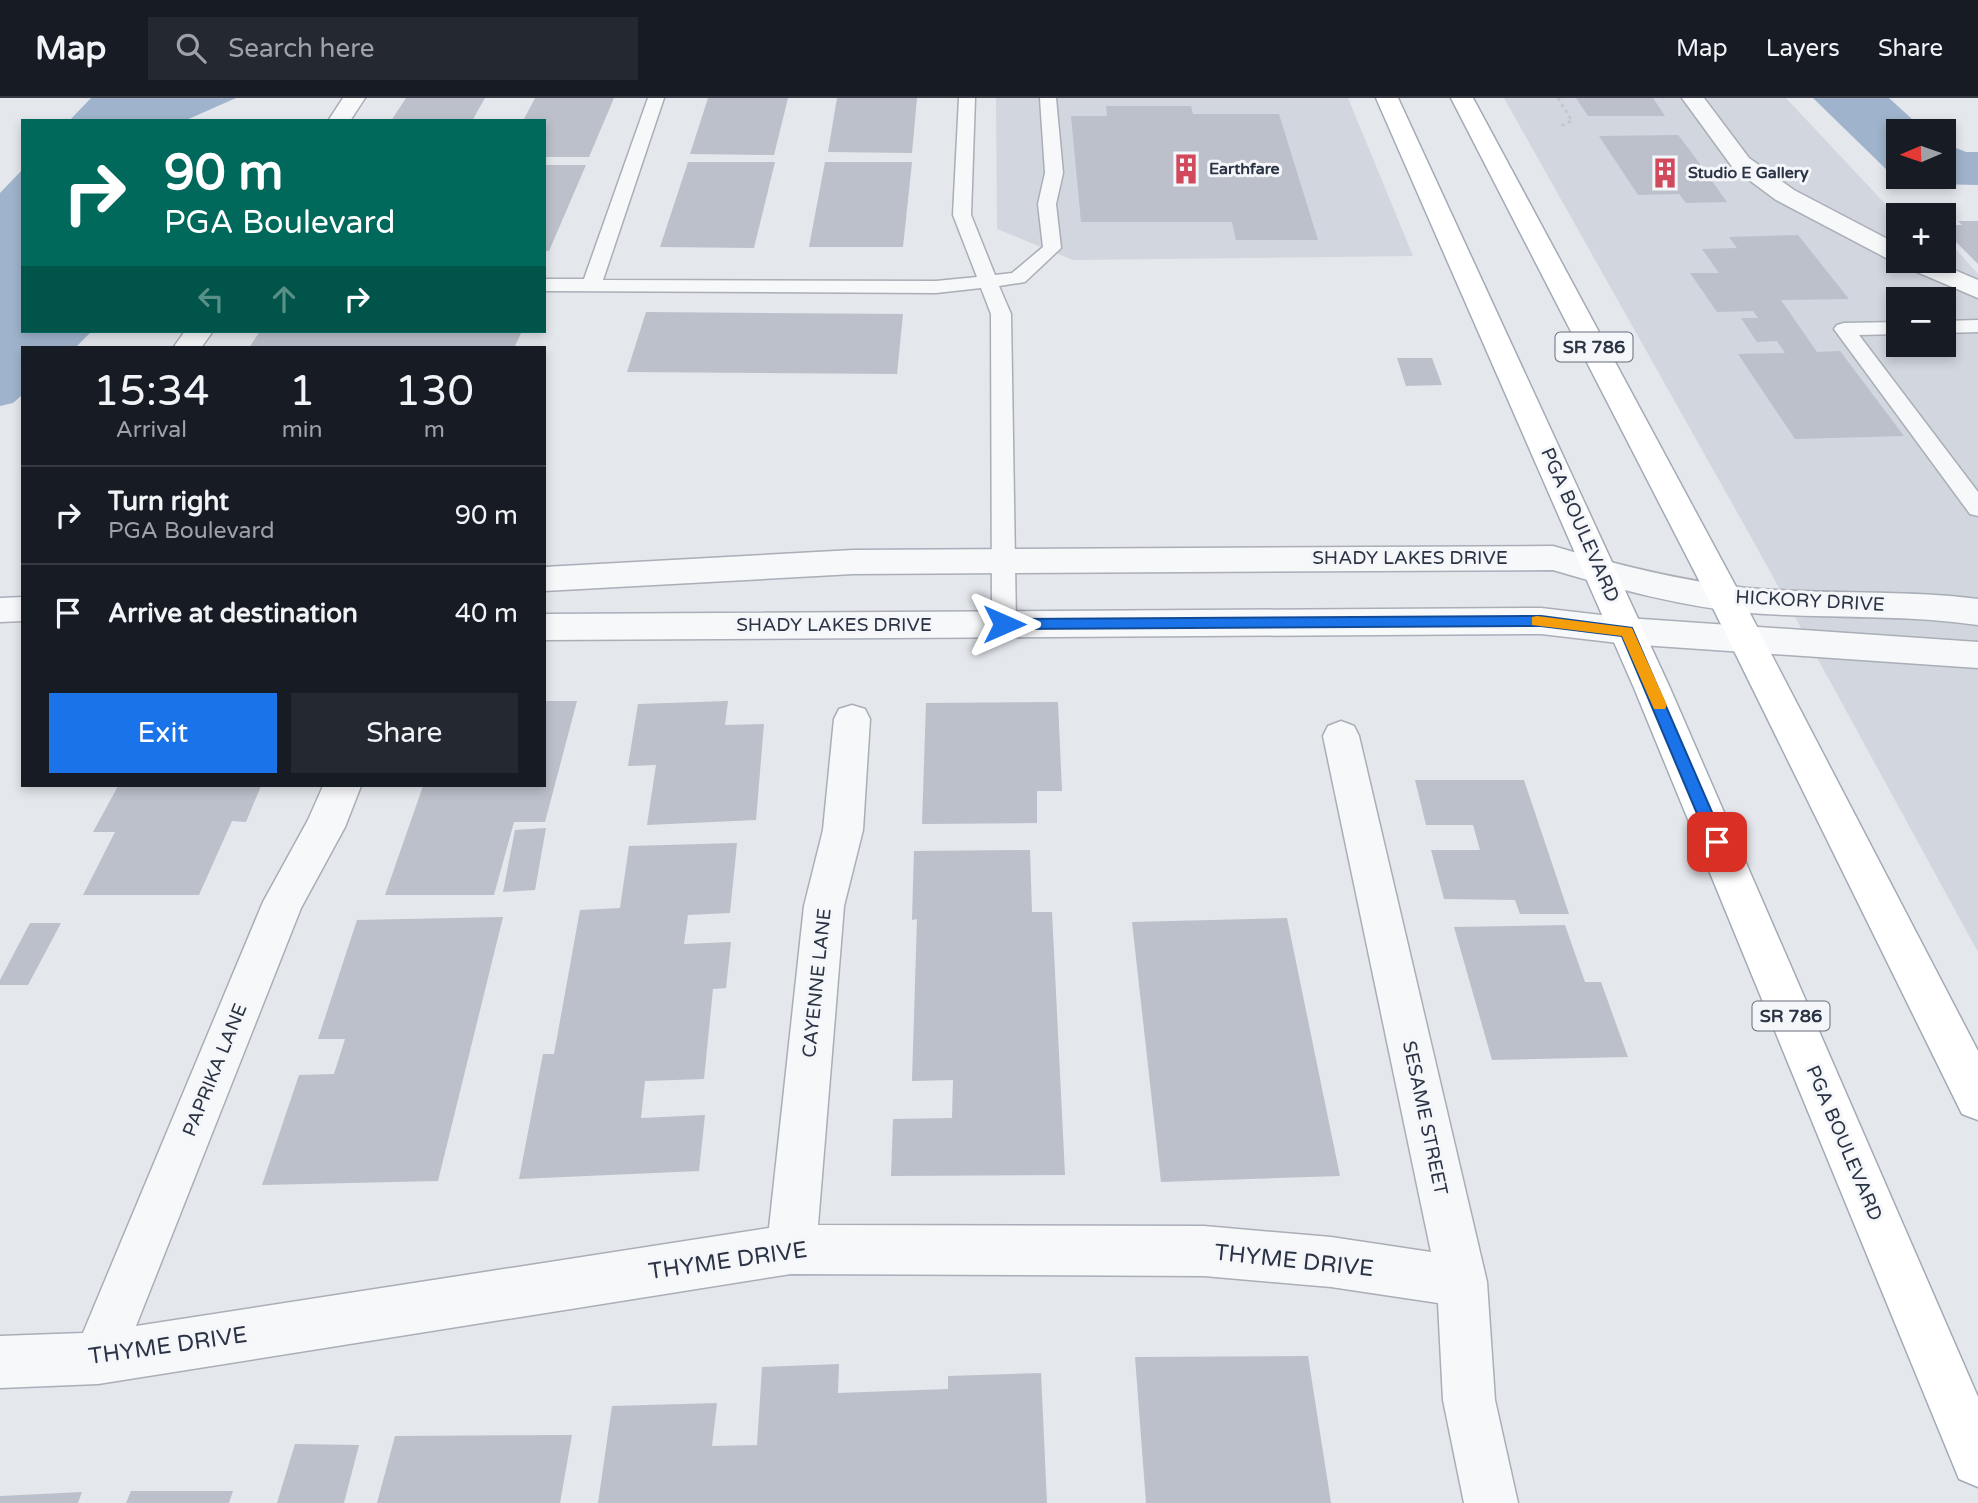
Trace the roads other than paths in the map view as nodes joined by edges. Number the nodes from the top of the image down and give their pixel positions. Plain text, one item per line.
1 (354, 98) edge
2 (656, 98) edge
3 (967, 98) edge
4 (1048, 98) edge
5 (1387, 98) edge
6 (1462, 98) edge
7 (1693, 98) edge
8 (340, 119) edge
9 (1886, 248) edge
10 (1939, 273) edge
11 (988, 281) junction
12 (546, 285) edge
13 (592, 285) junction
14 (1978, 290) edge
15 (1978, 326) edge
16 (1956, 327) edge
17 (1886, 328) edge
18 (1978, 508) edge
19 (1004, 560) junction
20 (1602, 572) junction
21 (546, 579) edge
22 (1724, 596) junction
23 (1978, 612) edge
24 (1004, 624) junction
25 (546, 627) edge
26 (1627, 631) junction
27 (1746, 638) junction
28 (1978, 655) edge
29 (852, 719) dead end
30 (1341, 736) dead end
31 (342, 787) edge
32 (1978, 1098) edge
33 (791, 1248) junction
34 (1462, 1282) junction
35 (98, 1358) junction
36 (0, 1362) edge
37 (1978, 1460) edge
38 (1491, 1503) edge

1 - 8 street
2 - 13 lane
3 - 11 lane
4 - 11 lane
5 - 20 main road, PGA BOULEVARD / SR 786
6 - 22 main road, SR 786
7 - 9 street
10 - 14 street
11 - 13 lane
11 - 19 lane
12 - 13 lane
15 - 16 lane
17 - 18 lane
19 - 20 street, SHADY LAKES DRIVE
19 - 21 street, SHADY LAKES DRIVE
19 - 24 lane
20 - 22 street, HICKORY DRIVE
20 - 26 main road, PGA BOULEVARD / SR 786
22 - 23 street, HICKORY DRIVE
22 - 27 main road, SR 786
24 - 25 street, SHADY LAKES DRIVE
24 - 26 street, SHADY LAKES DRIVE
26 - 27 street
26 - 37 main road, PGA BOULEVARD / SR 786
27 - 28 street
27 - 32 main road, SR 786
29 - 33 street, CAYENNE LANE
30 - 34 street, SESAME STREET
31 - 35 street, PAPRIKA LANE
33 - 34 street, THYME DRIVE
33 - 35 street, THYME DRIVE
34 - 38 street, SESAME STREET
35 - 36 street, THYME DRIVE

